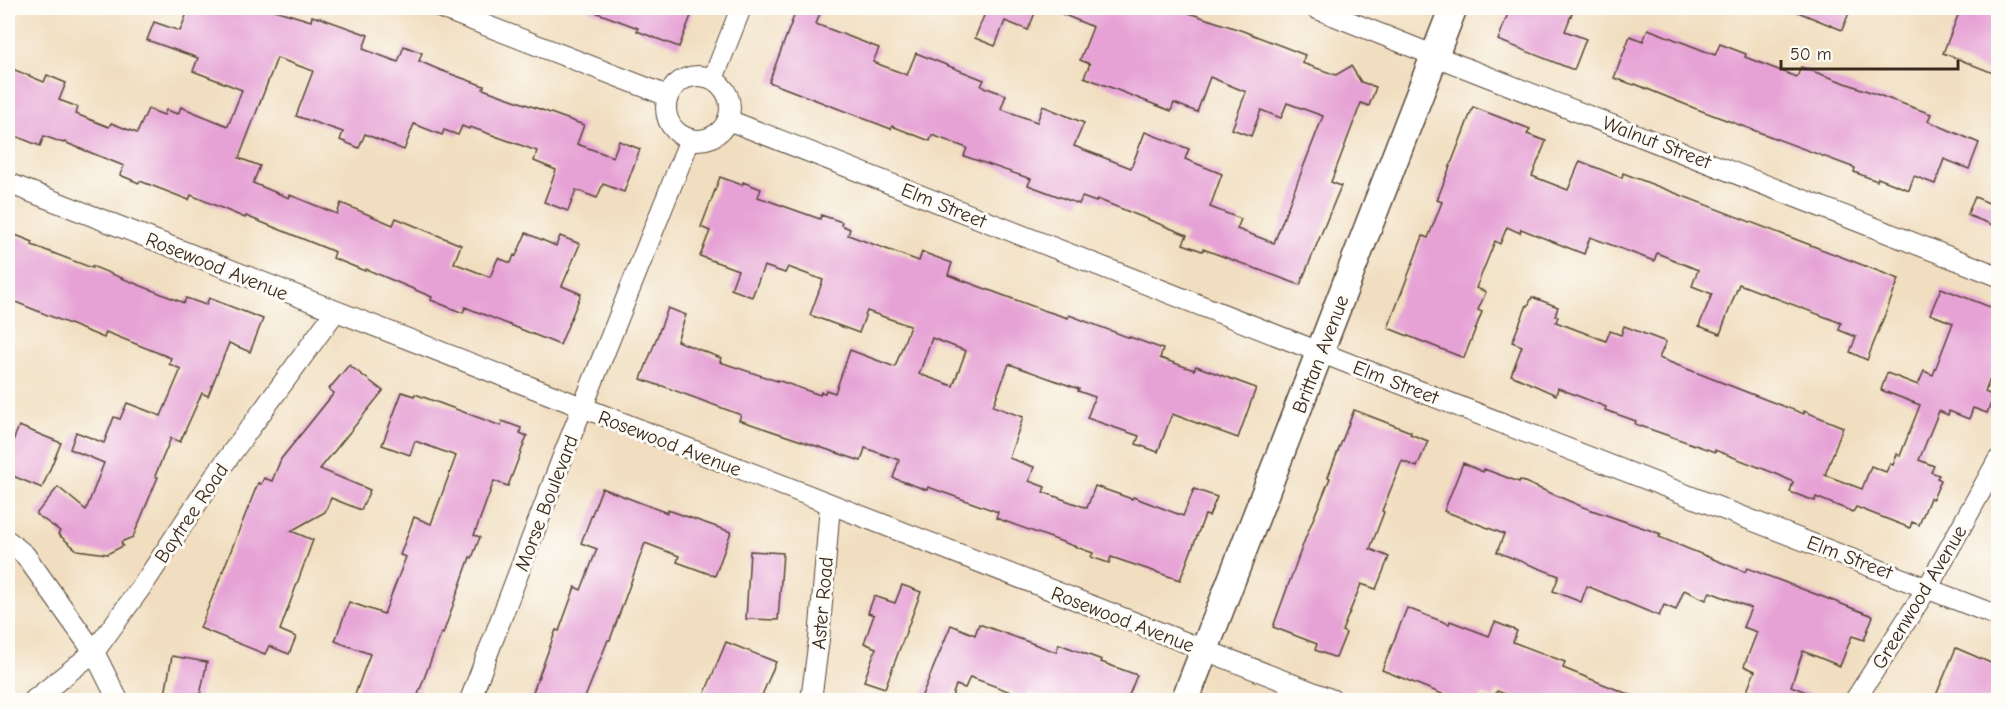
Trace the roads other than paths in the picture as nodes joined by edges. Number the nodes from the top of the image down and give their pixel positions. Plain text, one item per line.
1 (441, 8) edge
2 (741, 8) edge
3 (1315, 8) edge
4 (1453, 8) edge
5 (1434, 54) junction
6 (713, 79) junction
7 (668, 96) junction
8 (728, 120) junction
9 (690, 139) junction
10 (8, 183) edge
11 (1998, 276) edge
12 (335, 312) junction
13 (1320, 353) junction
14 (583, 408) junction
15 (1998, 460) edge
16 (830, 505) junction
17 (8, 541) edge
18 (1928, 587) junction
19 (1998, 616) edge
20 (1204, 650) junction
21 (94, 652) junction
22 (34, 700) edge
23 (118, 700) edge
24 (470, 700) edge
25 (811, 700) edge
26 (1185, 700) edge
27 (1333, 700) edge
28 (1855, 700) edge

1 - 7 street
2 - 6 street
3 - 5 street, Walnut Street
4 - 5 main road, Brittan Avenue
5 - 11 street, Walnut Street
5 - 13 main road, Brittan Avenue
6 - 7 street
6 - 8 street
7 - 9 street
8 - 9 street
8 - 13 street, Elm Street
9 - 14 street, Morse Boulevard
10 - 12 street, Rosewood Avenue
12 - 14 street, Rosewood Avenue
12 - 21 street, Baytree Road
13 - 18 street, Elm Street
13 - 20 main road, Brittan Avenue
14 - 16 street, Rosewood Avenue
14 - 24 street, Morse Boulevard
15 - 18 street, Greenwood Avenue
16 - 20 street, Rosewood Avenue
16 - 25 street, Aster Road
17 - 21 street
18 - 19 street, Elm Street
18 - 28 street, Greenwood Avenue
20 - 26 main road, Brittan Avenue
20 - 27 street, Rosewood Avenue
21 - 22 street, Baytree Road
21 - 23 street

